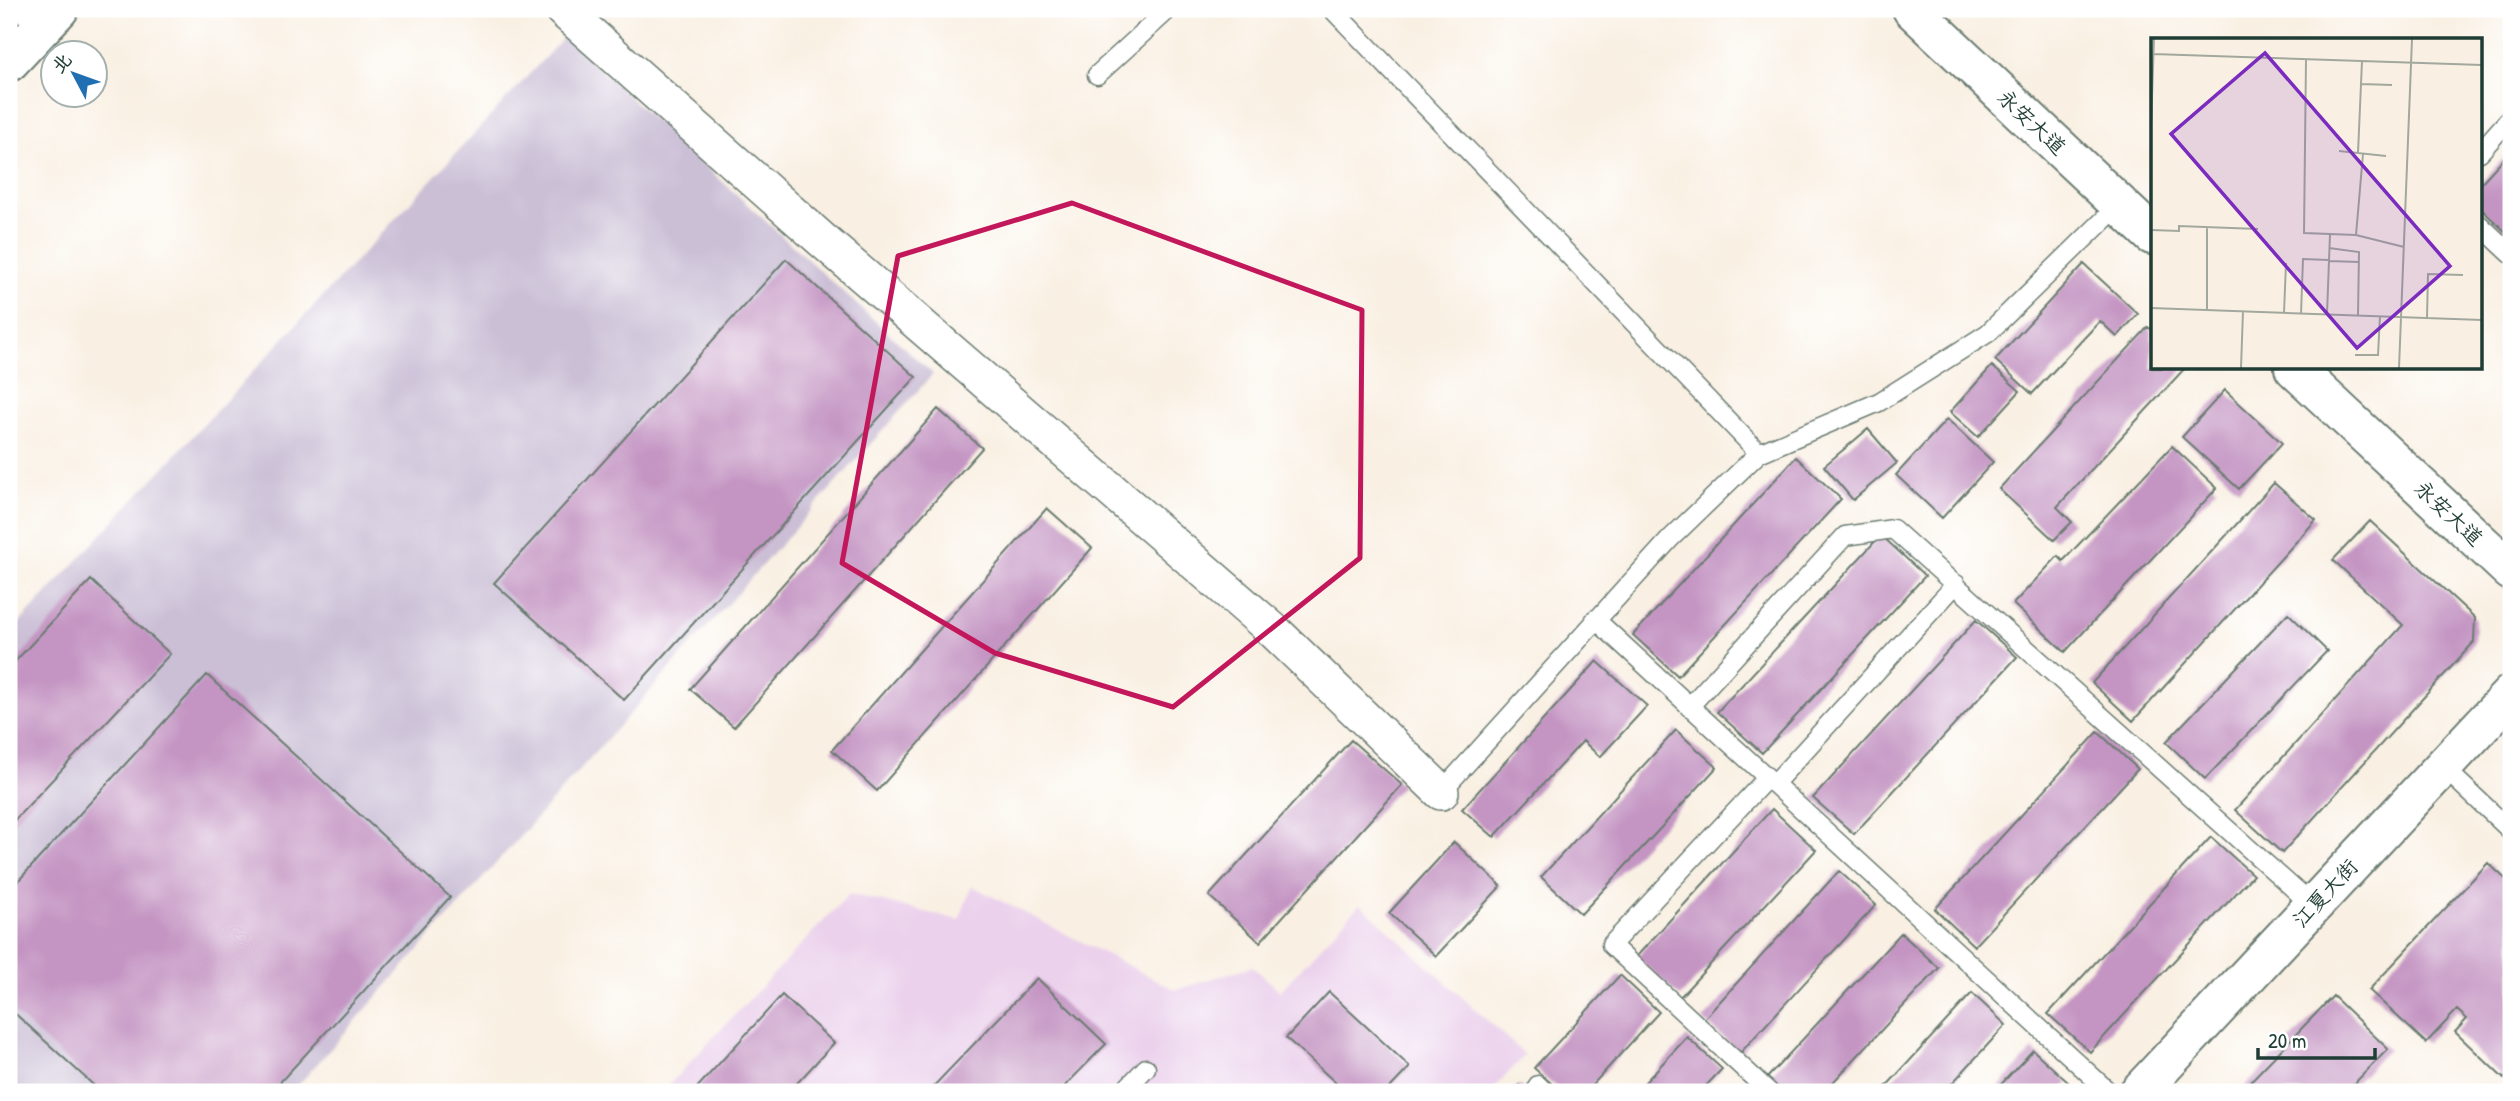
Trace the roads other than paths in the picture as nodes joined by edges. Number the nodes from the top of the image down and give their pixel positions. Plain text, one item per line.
1 (562, 9) edge
2 (1169, 9) edge
3 (1332, 9) edge
4 (1912, 9) edge
5 (39, 16) edge
6 (9, 62) edge
7 (1097, 75) dead end
8 (2511, 117) edge
9 (2482, 150) edge
10 (2120, 204) junction
11 (2482, 227) edge
12 (2151, 234) edge
13 (2511, 254) edge
14 (2295, 369) edge
15 (1759, 453) junction
16 (2511, 571) edge
17 (1956, 584) junction
18 (1595, 620) junction
19 (2511, 694) edge
20 (1689, 707) junction
21 (2443, 767) junction
22 (1770, 781) junction
23 (1441, 792) joint
24 (2511, 831) edge
25 (2313, 906) junction
26 (1146, 1068) dead end
27 (1124, 1092) edge
28 (1769, 1092) edge
29 (2109, 1092) edge
30 (2139, 1092) edge

1 - 23 street
2 - 7 lane
3 - 15 lane
4 - 10 street, 永安大道
5 - 6 street
8 - 9 lane
10 - 12 street, 永安大道
10 - 15 lane
11 - 13 lane
14 - 16 street, 永安大道
15 - 18 lane
17 - 20 lane
17 - 22 lane
17 - 25 lane
18 - 20 lane
18 - 23 lane
19 - 21 street, 江夏大街
20 - 22 lane
21 - 24 lane
21 - 25 street, 江夏大街
22 - 28 lane
22 - 29 lane
25 - 30 street, 江夏大街
26 - 27 lane

